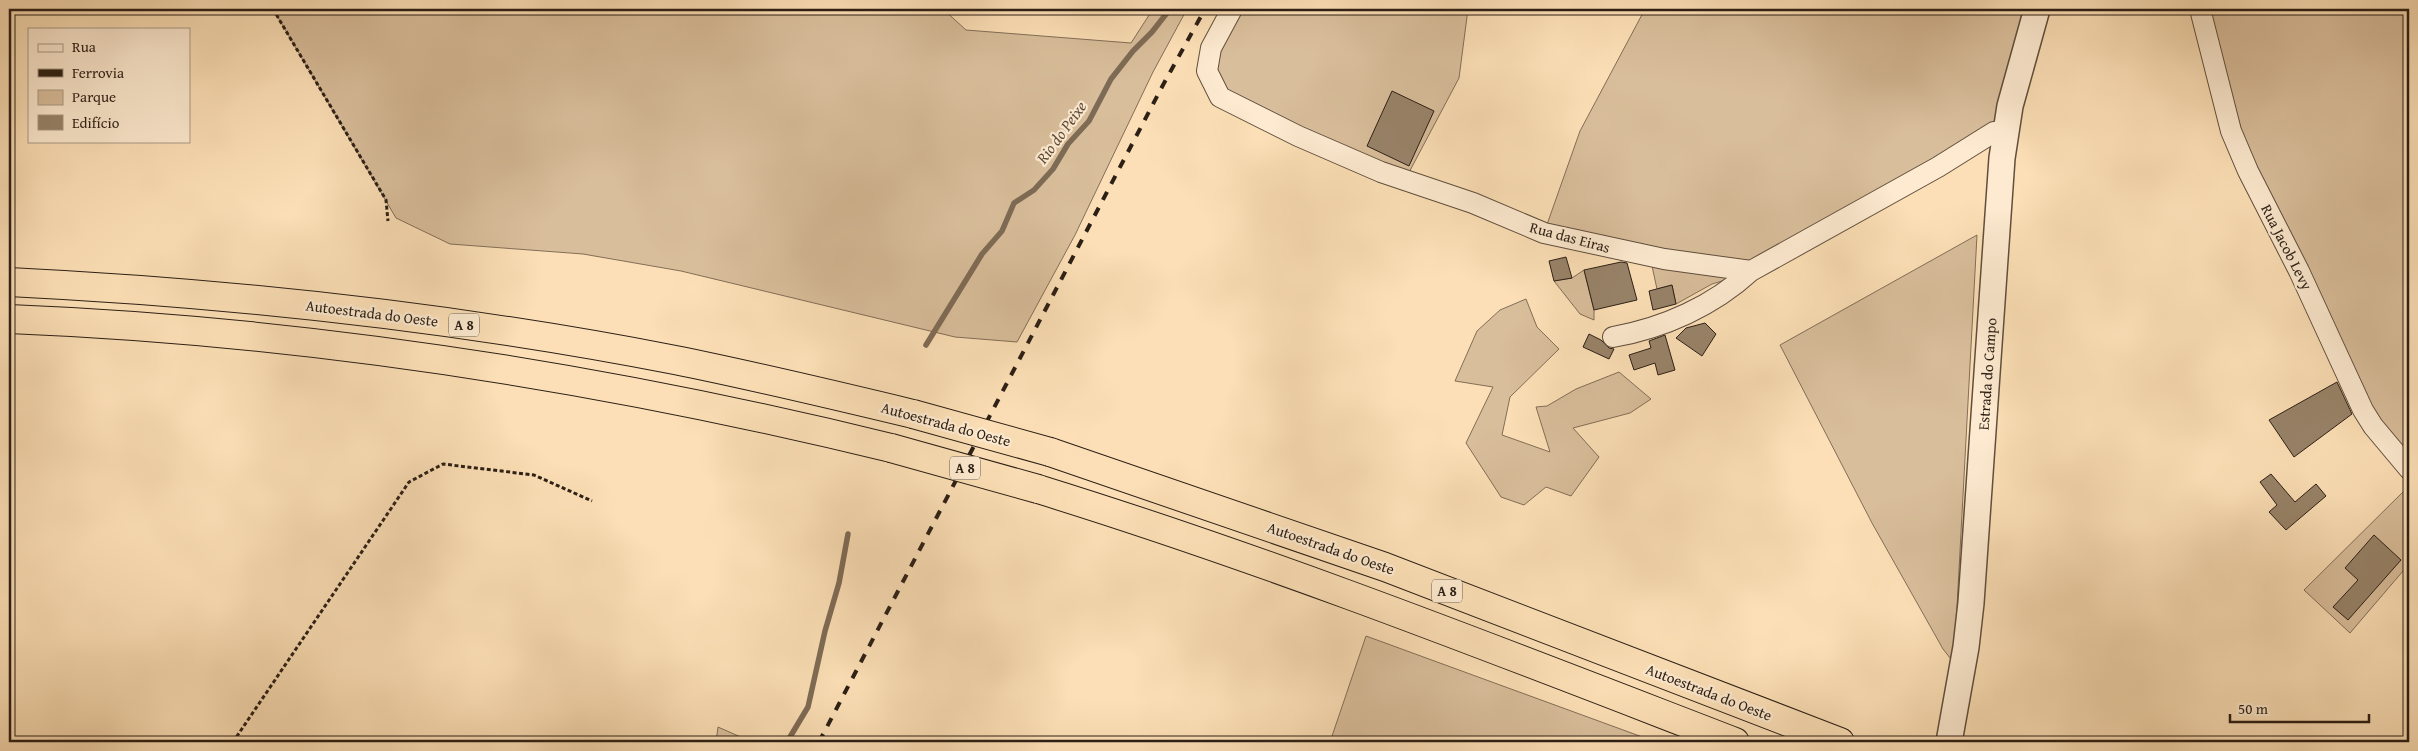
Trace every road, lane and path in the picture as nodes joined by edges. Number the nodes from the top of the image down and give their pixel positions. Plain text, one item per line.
1 (273, 9) edge
2 (1232, 9) edge
3 (2037, 9) edge
4 (2200, 9) edge
5 (2005, 131) junction
6 (388, 221) dead end
7 (1751, 271) junction
8 (9, 282) edge
9 (9, 319) edge
10 (1613, 337) dead end
11 (2409, 469) edge
12 (592, 501) dead end
13 (233, 742) edge
14 (1735, 742) edge
15 (1840, 742) edge
16 (1949, 742) edge

1 - 6 path
2 - 7 street, Rua das Eiras
3 - 5 street, Estrada do Campo
4 - 11 street, Rua Jacob Levy
5 - 7 street
5 - 16 street, Estrada do Campo
7 - 10 street
8 - 15 highway, Autoestrada do Oeste / A 8, bridge
9 - 14 highway, A 8, bridge
12 - 13 path

